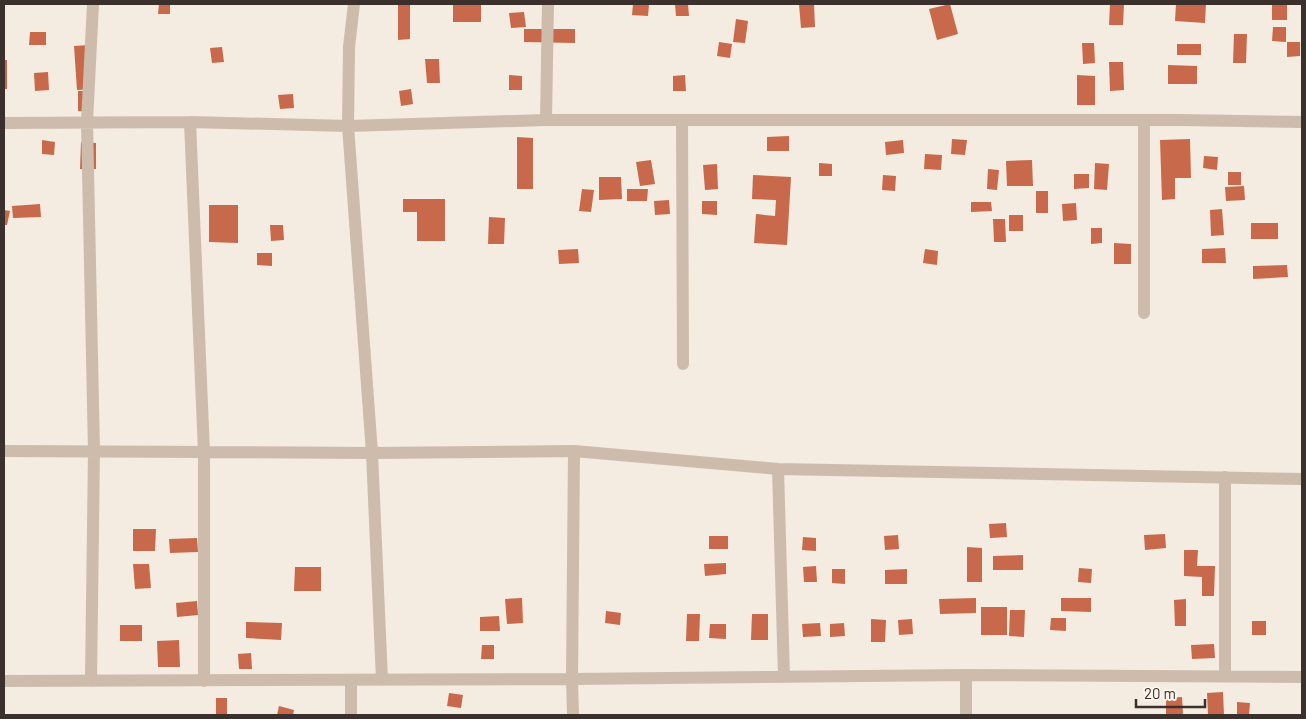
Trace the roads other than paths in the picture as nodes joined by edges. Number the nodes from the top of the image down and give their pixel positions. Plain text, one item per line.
1 (93, 4) edge
2 (354, 4) edge
3 (548, 4) edge
4 (546, 120) junction
5 (682, 120) junction
6 (1144, 120) junction
7 (87, 122) junction
8 (190, 122) junction
9 (1302, 122) edge
10 (4, 123) edge
11 (348, 126) junction
12 (1144, 313) dead end
13 (683, 364) dead end
14 (574, 450) junction
15 (4, 451) edge
16 (94, 451) junction
17 (204, 452) junction
18 (372, 453) junction
19 (778, 468) junction
20 (1225, 477) junction
21 (1302, 479) edge
22 (966, 675) junction
23 (1226, 676) junction
24 (784, 677) junction
25 (1302, 677) edge
26 (572, 679) junction
27 (351, 680) junction
28 (382, 680) junction
29 (4, 681) edge
30 (91, 681) junction
31 (204, 681) junction
32 (351, 715) edge
33 (573, 715) edge
34 (966, 715) edge

1 - 7 street
2 - 11 street
3 - 4 street
4 - 5 street
4 - 11 street
5 - 6 street
5 - 13 street
6 - 9 street
6 - 12 street
7 - 8 street
7 - 10 street
7 - 16 street
8 - 11 street
8 - 17 street
11 - 18 street
14 - 18 street
14 - 19 street
14 - 26 street
15 - 16 street
16 - 17 street
16 - 30 street
17 - 18 street
17 - 31 street
18 - 28 street
19 - 20 street
19 - 24 street
20 - 21 street
20 - 23 street
22 - 23 street
22 - 24 street
22 - 34 street
23 - 25 street
24 - 26 street
26 - 28 street
26 - 33 street
27 - 28 street
27 - 31 street
27 - 32 street
29 - 30 street
30 - 31 street

